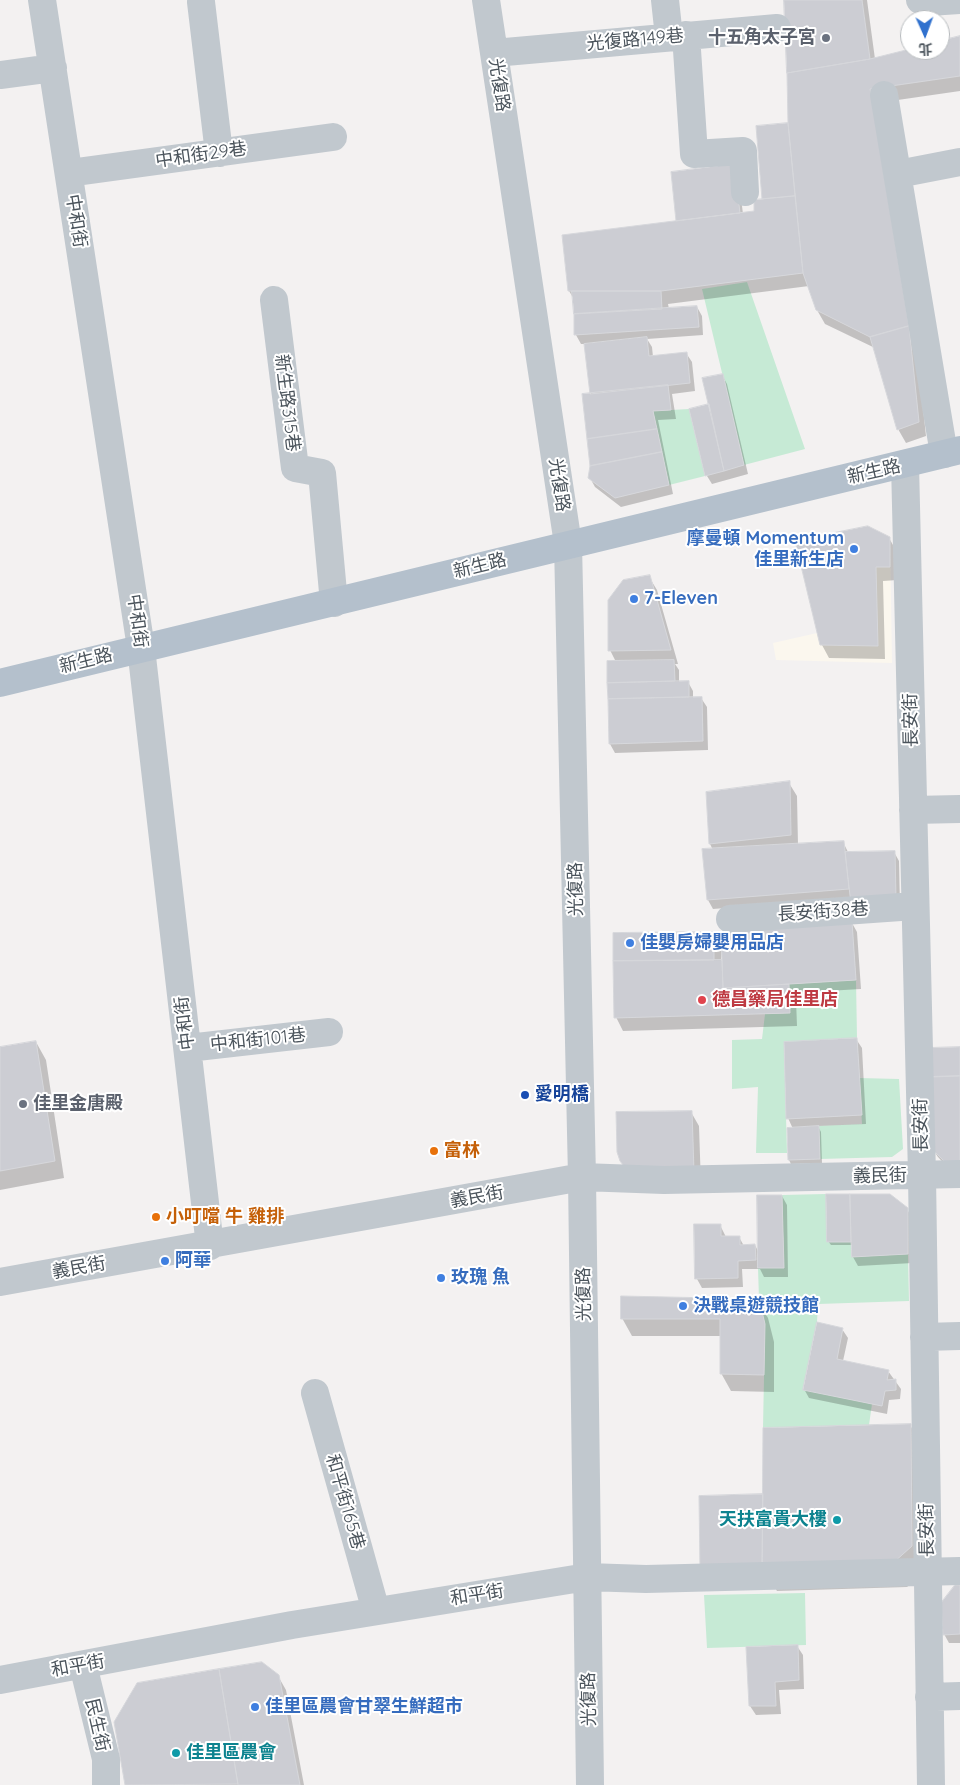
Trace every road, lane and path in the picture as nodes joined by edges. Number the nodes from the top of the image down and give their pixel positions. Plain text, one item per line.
1 (42, 0) edge
2 (486, 0) edge
3 (664, 0) edge
4 (920, 0) edge
5 (960, 0) edge
6 (200, 2) dead end
7 (776, 28) dead end
8 (678, 36) junction
9 (494, 53) junction
10 (53, 68) junction
11 (0, 74) edge
12 (884, 95) dead end
13 (333, 137) dead end
14 (219, 153) junction
15 (960, 162) edge
16 (69, 173) junction
17 (898, 174) junction
18 (745, 192) dead end
19 (274, 300) dead end
20 (952, 452) edge
21 (905, 464) junction
22 (568, 544) junction
23 (334, 603) junction
24 (142, 648) junction
25 (0, 683) edge
26 (960, 809) edge
27 (913, 810) junction
28 (915, 906) junction
29 (730, 919) dead end
30 (328, 1032) dead end
31 (188, 1048) junction
32 (960, 1174) edge
33 (922, 1175) junction
34 (582, 1177) junction
35 (210, 1246) junction
36 (0, 1282) edge
37 (960, 1336) edge
38 (924, 1337) junction
39 (314, 1394) dead end
40 (927, 1571) junction
41 (960, 1571) edge
42 (587, 1577) junction
43 (376, 1611) junction
44 (83, 1665) junction
45 (0, 1680) edge
46 (960, 1696) edge
47 (929, 1697) junction
48 (106, 1785) edge
49 (590, 1785) edge
50 (930, 1785) edge

1 - 10 street, 中和街
2 - 9 street, 光復路
3 - 8 street
4 - 5 street
6 - 14 street
7 - 8 street, 光復路149巷
8 - 9 street, 光復路149巷
8 - 18 street
9 - 22 street, 光復路
10 - 11 street
10 - 16 street, 中和街
12 - 17 street
13 - 14 street, 中和街29巷
14 - 16 street, 中和街29巷
15 - 17 street
16 - 24 street, 中和街
17 - 20 street
19 - 23 street, 新生路315巷
20 - 21 main road, 新生路
21 - 22 main road, 新生路
21 - 27 street, 長安街
22 - 23 main road, 新生路
22 - 34 street, 光復路
23 - 24 main road, 新生路
24 - 25 main road, 新生路
24 - 31 street, 中和街
26 - 27 street
27 - 28 street, 長安街
28 - 29 street, 長安街38巷
28 - 33 street, 長安街
30 - 31 street, 中和街101巷
31 - 35 street, 中和街
32 - 33 street, 義民街
33 - 34 street, 義民街
33 - 38 street, 長安街
34 - 35 street, 義民街
34 - 42 street, 光復路
35 - 36 street, 義民街
37 - 38 street
38 - 40 street, 長安街
39 - 43 street, 和平街165巷
40 - 41 street, 和平街
40 - 42 street, 和平街
40 - 47 street, 長安街
42 - 43 street, 和平街
42 - 49 street, 光復路
43 - 44 street, 和平街
44 - 45 street, 和平街
44 - 48 street, 民生街
46 - 47 street
47 - 50 street, 長安街

